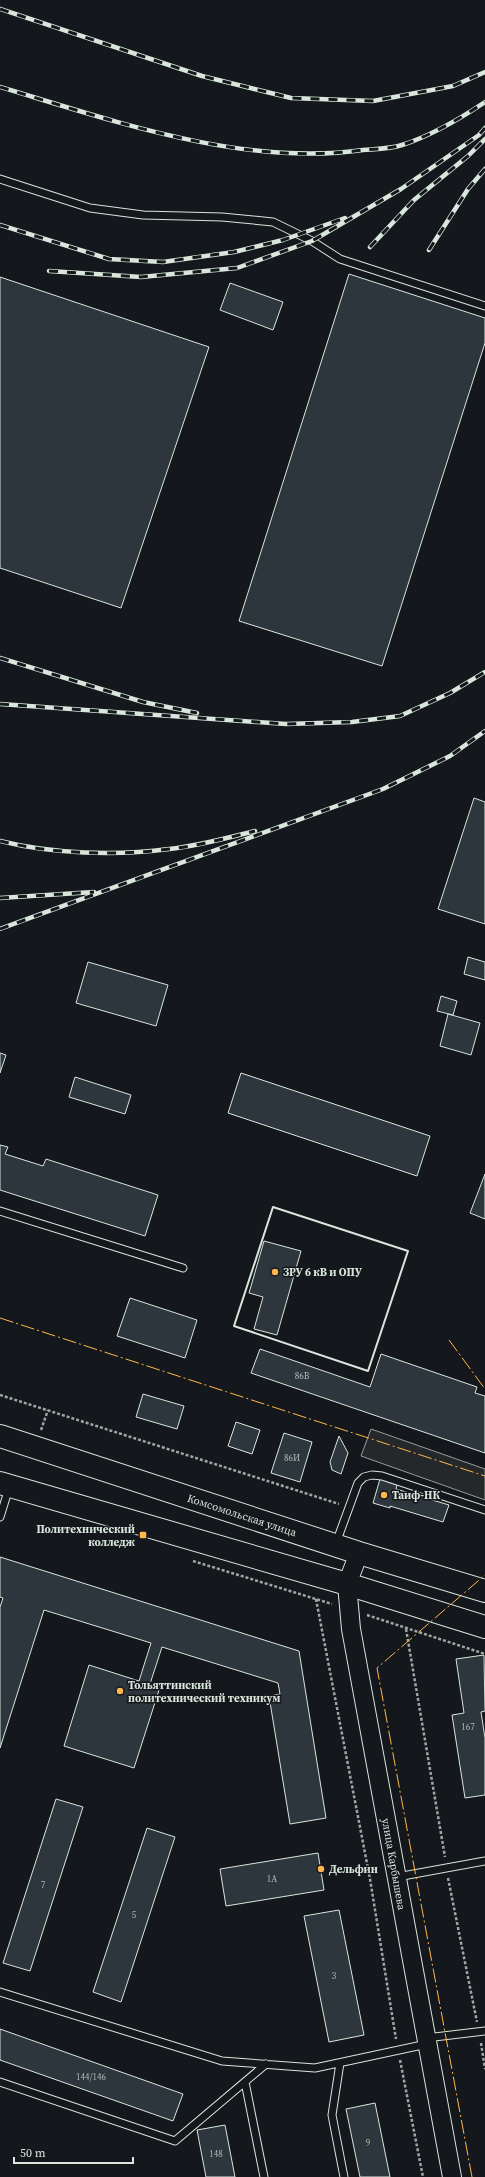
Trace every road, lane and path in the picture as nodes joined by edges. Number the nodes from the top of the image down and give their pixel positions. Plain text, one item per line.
1 (0, 179) edge
2 (485, 306) edge
3 (0, 1211) edge
4 (183, 1268) dead end
5 (0, 1395) edge
6 (48, 1410) junction
7 (40, 1432) dead end
8 (0, 1436) edge
9 (5, 1484) edge
10 (349, 1507) junction
11 (485, 1510) edge
12 (0, 1517) edge
13 (336, 1545) junction
14 (359, 1552) junction
15 (347, 1584) junction
16 (484, 1588) edge
17 (350, 1609) junction
18 (485, 1627) edge
19 (406, 1629) junction
20 (485, 1654) edge
21 (485, 1861) edge
22 (446, 1867) junction
23 (397, 1876) junction
24 (0, 1992) edge
25 (482, 2032) edge
26 (427, 2041) junction
27 (398, 2051) junction
28 (340, 2063) junction
29 (266, 2064) junction
30 (485, 2069) edge
31 (0, 2082) edge
32 (245, 2082) junction
33 (264, 2177) edge
34 (344, 2177) edge
35 (423, 2177) edge
36 (452, 2177) edge

1 - 2 lane
3 - 4 lane
5 - 6 path
6 - 7 path
6 - 10 path
8 - 13 main road, Комсомольская улица
9 - 12 lane
9 - 15 main road
10 - 11 lane
10 - 13 lane
13 - 14 main road, Комсомольская улица
14 - 15 street, улица Карбышева
14 - 16 main road, Комсомольская улица
15 - 17 street, улица Карбышева
15 - 18 main road
17 - 19 path
17 - 23 street, улица Карбышева
17 - 27 path
19 - 20 path
19 - 22 path
21 - 22 lane
22 - 23 lane
22 - 25 path
23 - 26 street, улица Карбышева
24 - 29 lane
25 - 26 lane
25 - 30 path
26 - 27 lane
26 - 36 street, улица Карбышева
27 - 28 lane
27 - 35 path
28 - 29 lane
28 - 34 lane
29 - 32 lane
31 - 32 lane
32 - 33 lane

